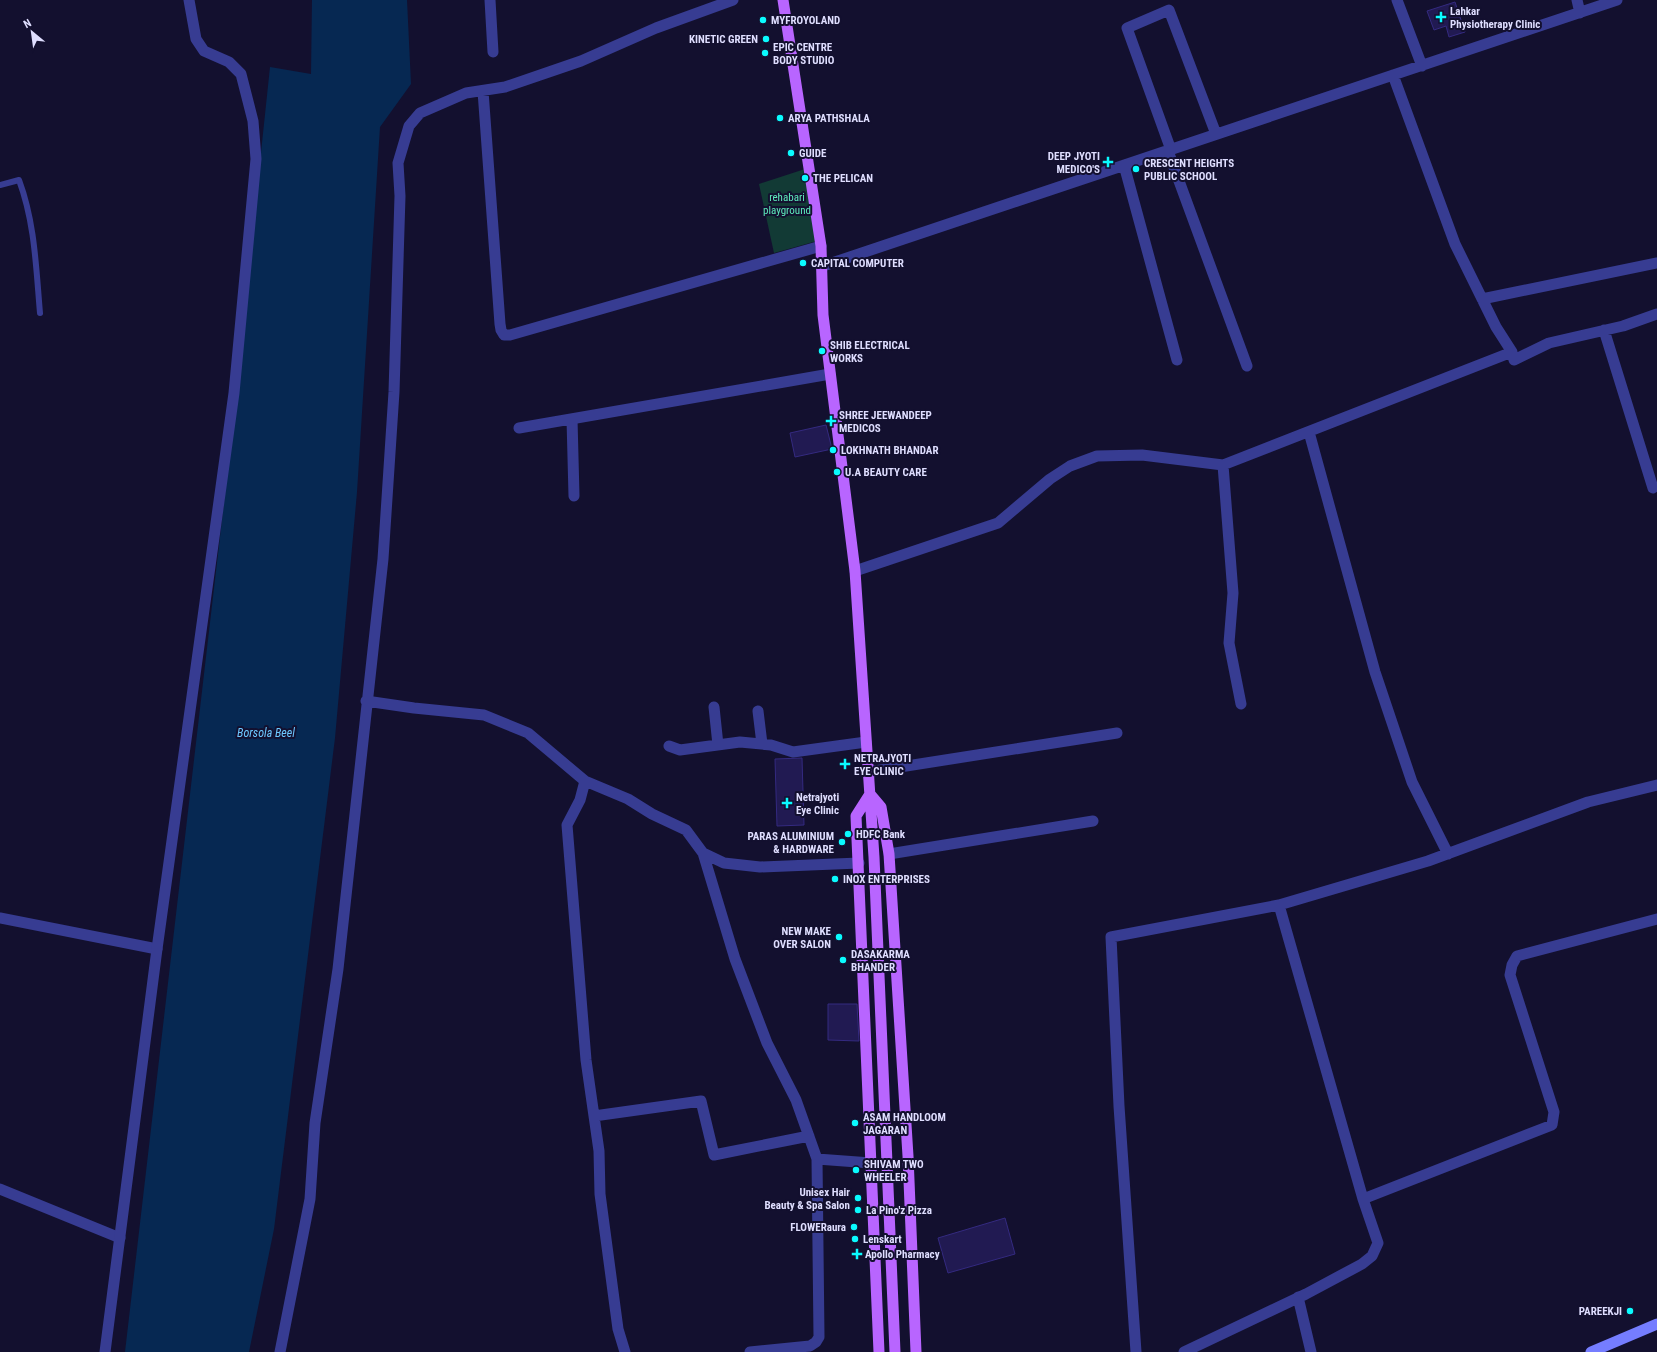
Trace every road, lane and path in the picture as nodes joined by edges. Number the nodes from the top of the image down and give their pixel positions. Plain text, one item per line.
1 (189, 0) edge
2 (490, 0) edge
3 (734, 0) edge
4 (783, 0) edge
5 (1397, 0) edge
6 (1577, 0) edge
7 (1617, 0) edge
8 (1580, 13) junction
9 (493, 52) dead end
10 (1422, 66) junction
11 (1393, 75) junction
12 (483, 91) junction
13 (1216, 134) junction
14 (1169, 150) junction
15 (1124, 165) junction
16 (0, 186) edge
17 (821, 246) junction
18 (1657, 263) edge
19 (823, 266) junction
20 (1482, 299) junction
21 (40, 313) dead end
22 (1657, 314) edge
23 (1604, 330) junction
24 (1512, 352) junction
25 (1177, 360) dead end
26 (1247, 366) dead end
27 (830, 374) junction
28 (572, 418) junction
29 (519, 428) dead end
30 (1308, 432) junction
31 (1223, 465) junction
32 (1653, 488) dead end
33 (574, 496) dead end
34 (855, 571) junction
35 (366, 701) junction
36 (1241, 704) dead end
37 (714, 707) dead end
38 (758, 711) dead end
39 (1116, 733) dead end
40 (866, 742) junction
41 (762, 744) junction
42 (718, 745) junction
43 (669, 746) dead end
44 (868, 772) junction
45 (585, 781) junction
46 (1657, 785) edge
47 (870, 794) junction
48 (1093, 820) dead end
49 (703, 853) junction
50 (889, 854) junction
51 (1448, 854) junction
52 (859, 863) junction
53 (1279, 905) junction
54 (0, 918) edge
55 (1657, 919) edge
56 (157, 949) junction
57 (594, 1116) junction
58 (809, 1136) junction
59 (817, 1159) junction
60 (871, 1163) junction
61 (0, 1189) edge
62 (1363, 1199) junction
63 (120, 1238) junction
64 (1298, 1297) junction
65 (1657, 1324) edge
66 (105, 1352) edge
67 (280, 1352) edge
68 (625, 1352) edge
69 (750, 1352) edge
70 (879, 1352) edge
71 (895, 1352) edge
72 (916, 1352) edge
73 (1136, 1352) edge
74 (1184, 1352) edge
75 (1311, 1352) edge
76 (1594, 1352) edge

1 - 56 street
2 - 9 street
3 - 12 street
4 - 17 main road
5 - 10 street
6 - 8 street
7 - 8 street
8 - 10 street
10 - 11 street
11 - 13 street
11 - 20 street
12 - 17 street
12 - 35 street
13 - 14 street
13 - 14 street
14 - 15 street
14 - 26 street
15 - 19 street
15 - 25 street
16 - 21 lane
17 - 19 main road
18 - 20 street
19 - 27 main road
20 - 24 street
22 - 23 street
23 - 24 street
23 - 32 street
24 - 30 street
27 - 28 street
27 - 34 main road
28 - 29 street
28 - 33 street
30 - 31 street
30 - 51 street
31 - 34 street
31 - 36 street
34 - 40 main road
35 - 45 street
35 - 67 street
37 - 42 street
38 - 41 street
39 - 44 street
40 - 41 street
40 - 44 main road
41 - 42 street
42 - 43 street
44 - 47 main road
45 - 49 street
45 - 57 street
46 - 51 street
47 - 50 main road
47 - 52 main road
47 - 71 main road
48 - 50 street
49 - 52 street
49 - 58 street
50 - 72 main road
51 - 53 street
52 - 60 main road
53 - 62 street
53 - 73 street
54 - 56 street
55 - 62 street
56 - 63 street
57 - 58 street
57 - 68 street
58 - 59 street
59 - 60 street
59 - 69 street
60 - 70 main road
61 - 63 street
62 - 64 street
63 - 66 street
64 - 74 street
64 - 75 street
65 - 76 main road

